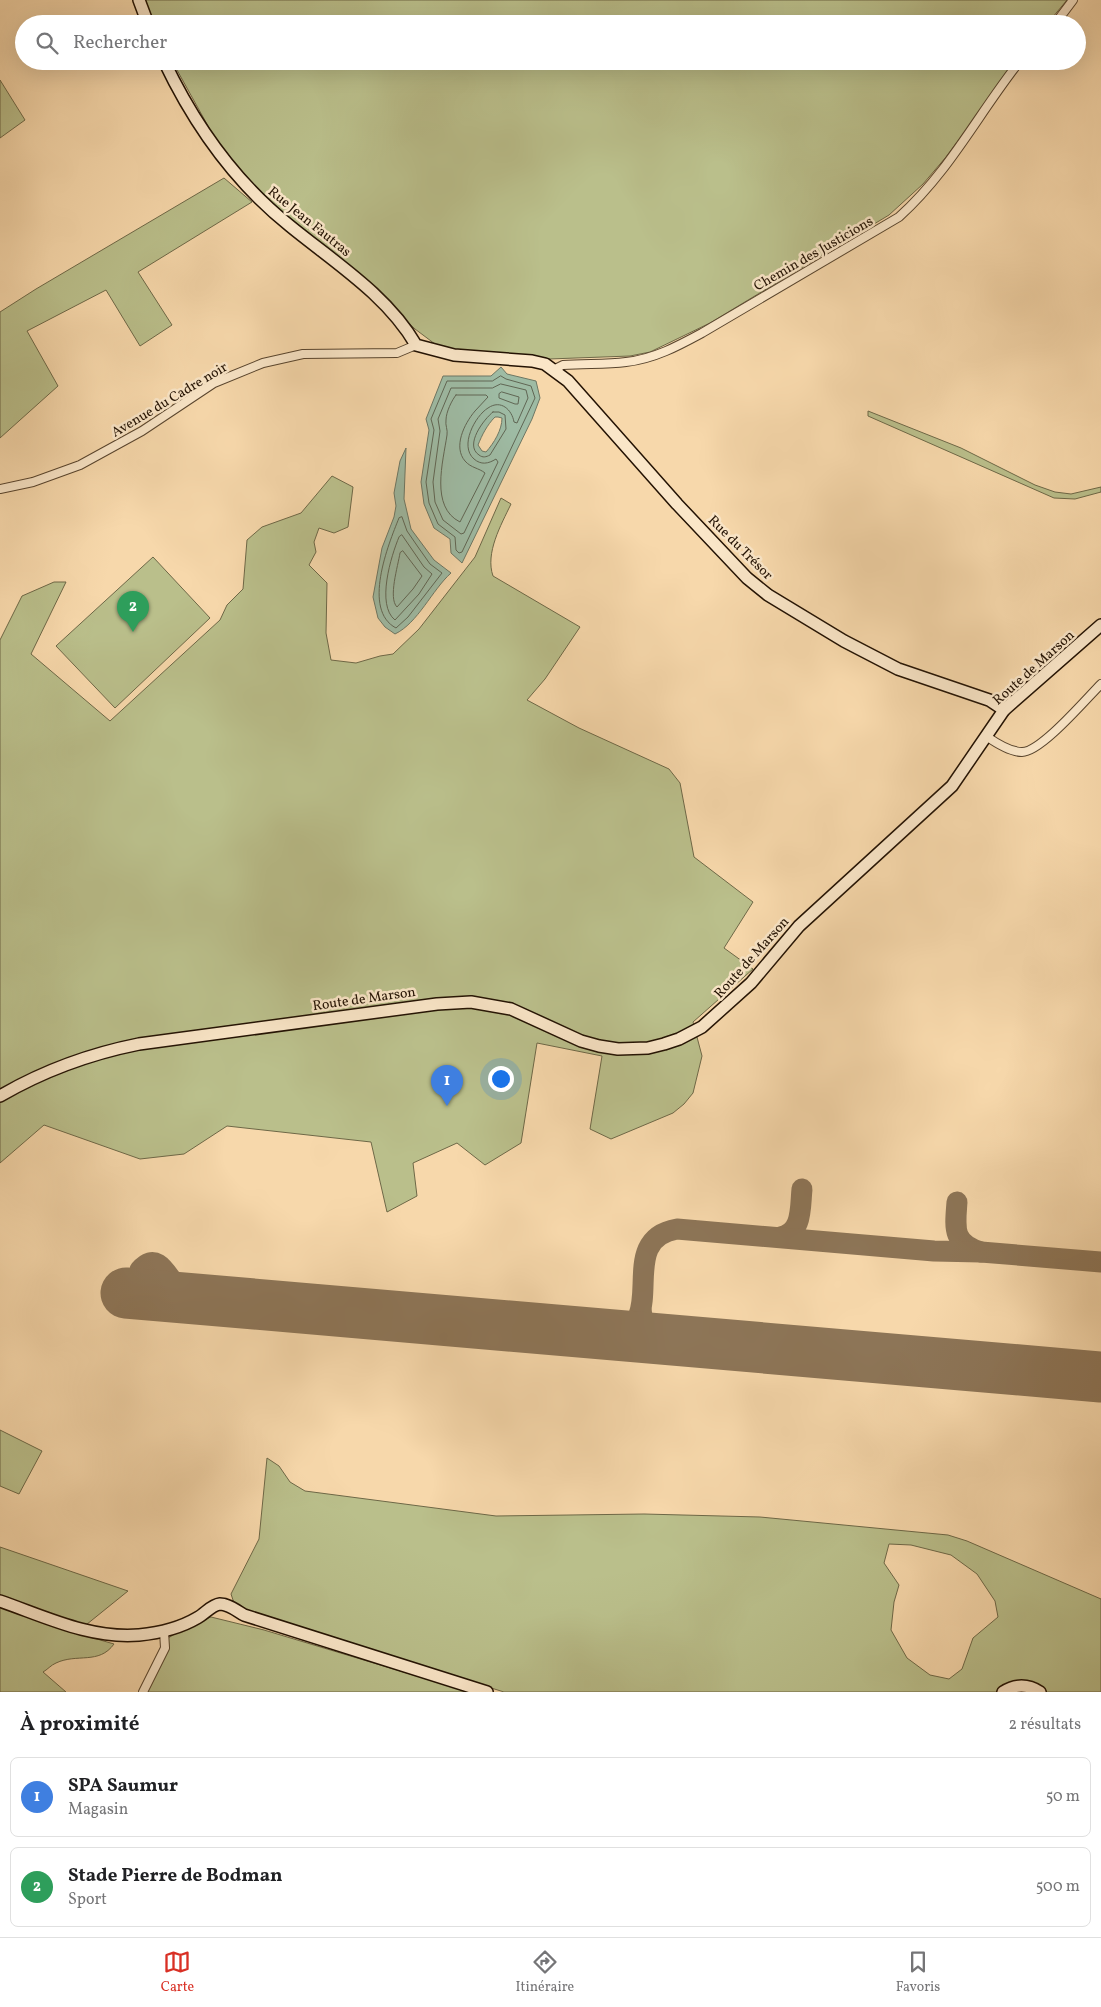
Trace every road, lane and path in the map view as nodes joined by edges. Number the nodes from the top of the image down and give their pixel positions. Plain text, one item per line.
1 (139, 0) edge
2 (1073, 0) edge
3 (145, 15) edge
4 (1062, 15) edge
5 (169, 70) edge
6 (1013, 70) edge
7 (416, 345) junction
8 (555, 370) junction
9 (0, 489) edge
10 (1101, 625) edge
11 (1101, 684) edge
12 (1004, 710) junction
13 (986, 736) junction
14 (0, 1096) edge
15 (0, 1601) edge
16 (164, 1631) junction
17 (1037, 1690) edge
18 (143, 1692) edge
19 (487, 1692) edge
20 (1003, 1692) edge

1 - 3 street
2 - 4 street
5 - 7 street, Rue Jean Fautras
6 - 8 street, Chemin des Justicions
7 - 8 street
7 - 9 street, Avenue du Cadre noir
8 - 12 street, Rue du Trésor
10 - 12 street, Route de Marson
11 - 13 street
12 - 13 street, Route de Marson
13 - 14 street, Route de Marson
15 - 16 street
16 - 18 street
16 - 19 street
17 - 20 street

